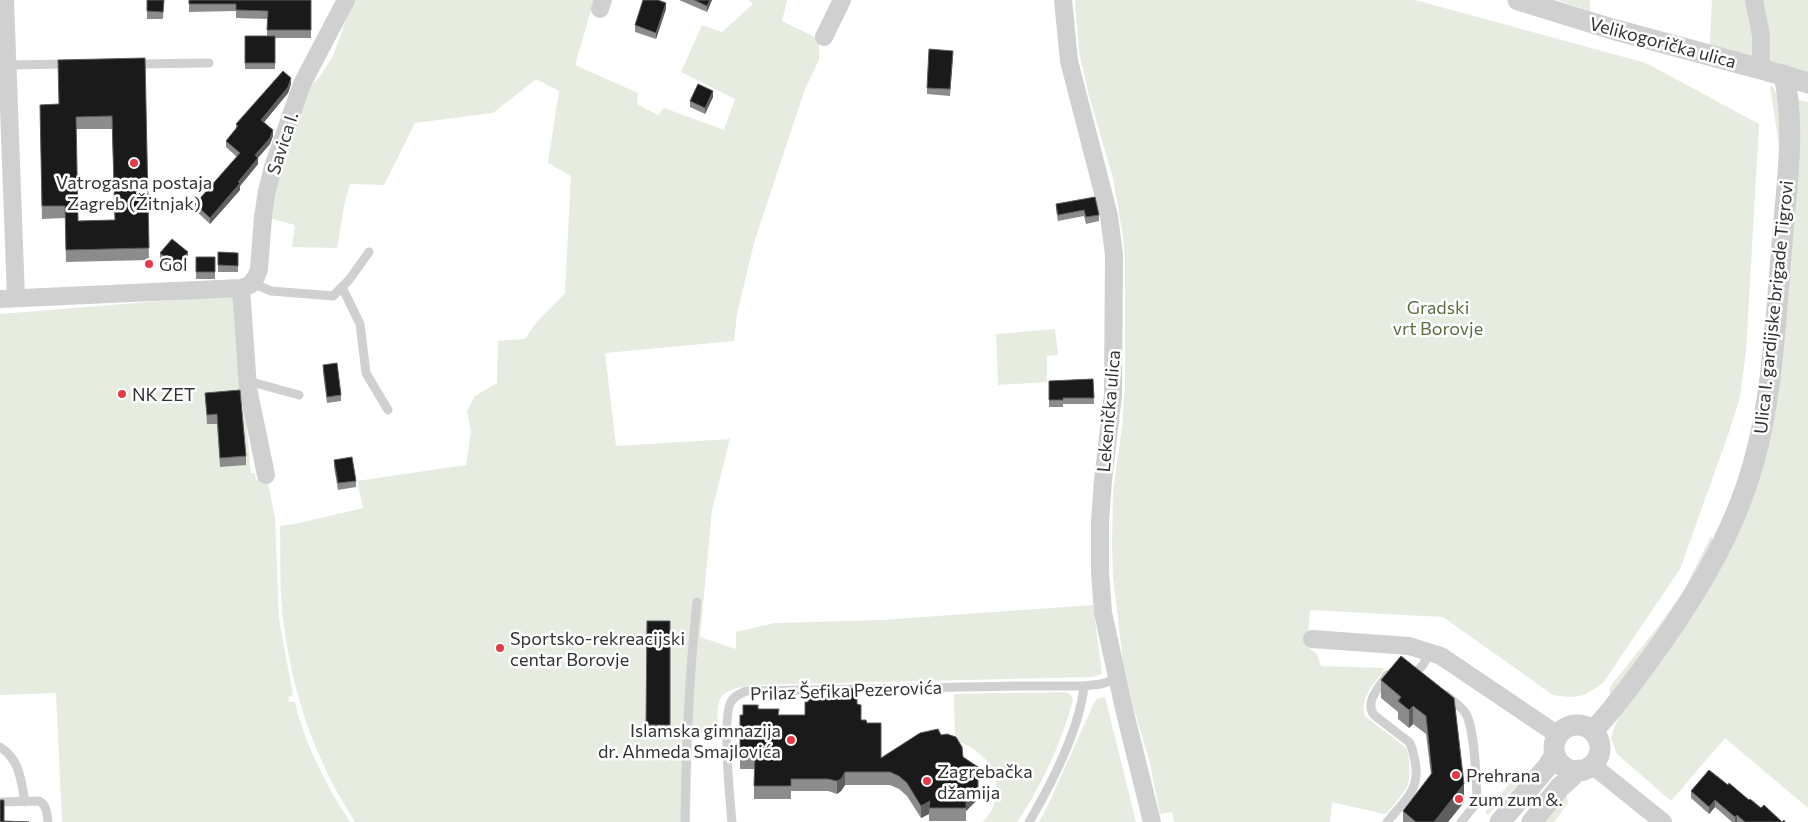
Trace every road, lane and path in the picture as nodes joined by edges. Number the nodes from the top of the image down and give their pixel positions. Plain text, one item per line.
1 (5, 0) edge
2 (346, 0) edge
3 (842, 0) edge
4 (1063, 0) edge
5 (1518, 0) edge
6 (1754, 0) edge
7 (824, 37) dead end
8 (209, 63) dead end
9 (8, 64) junction
10 (80, 64) edge
11 (120, 64) edge
12 (1761, 68) junction
13 (1784, 75) junction
14 (1808, 84) edge
15 (4, 116) edge
16 (369, 252) dead end
17 (247, 286) junction
18 (342, 287) junction
19 (8, 298) edge
20 (248, 381) junction
21 (299, 395) dead end
22 (388, 410) dead end
23 (266, 475) dead end
24 (697, 602) dead end
25 (1312, 639) dead end
26 (1430, 652) junction
27 (1407, 667) edge
28 (1394, 668) edge
29 (1117, 679) junction
30 (1084, 686) junction
31 (1437, 688) edge
32 (1593, 731) junction
33 (1556, 745) junction
34 (0, 748) edge
35 (1586, 768) junction
36 (0, 802) edge
37 (25, 802) junction
38 (48, 822) edge
39 (685, 822) edge
40 (732, 822) edge
41 (1030, 822) edge
42 (1152, 822) edge
43 (1387, 822) edge
44 (1461, 822) edge
45 (1500, 822) edge
46 (1532, 822) edge
47 (1663, 822) edge

1 - 9 street
2 - 17 street, Savica I.
3 - 7 street
4 - 29 street, Lekenička ulica
5 - 12 street, Velikogorička ulica
6 - 12 street
8 - 11 lane
9 - 10 lane
9 - 15 street
12 - 13 street, Velikogorička ulica
13 - 14 street, Velikogorička ulica
13 - 32 street, Ulica I. gardijske brigade Tigrovi
15 - 19 street
16 - 18 lane
17 - 18 lane
17 - 19 street
17 - 20 street, Savica I.
18 - 22 lane
20 - 21 lane
20 - 23 street, Savica I.
24 - 39 lane
25 - 26 street
26 - 27 lane
26 - 33 street
28 - 43 lane
29 - 30 lane, Prilaz Šefika Pezerovića
29 - 42 street, Lekenička ulica
30 - 40 lane, Prilaz Šefika Pezerovića
30 - 41 lane
31 - 44 lane
32 - 33 street
32 - 35 street
33 - 35 street
33 - 45 street
34 - 37 lane
35 - 46 street
35 - 47 street
36 - 37 lane
37 - 38 lane

